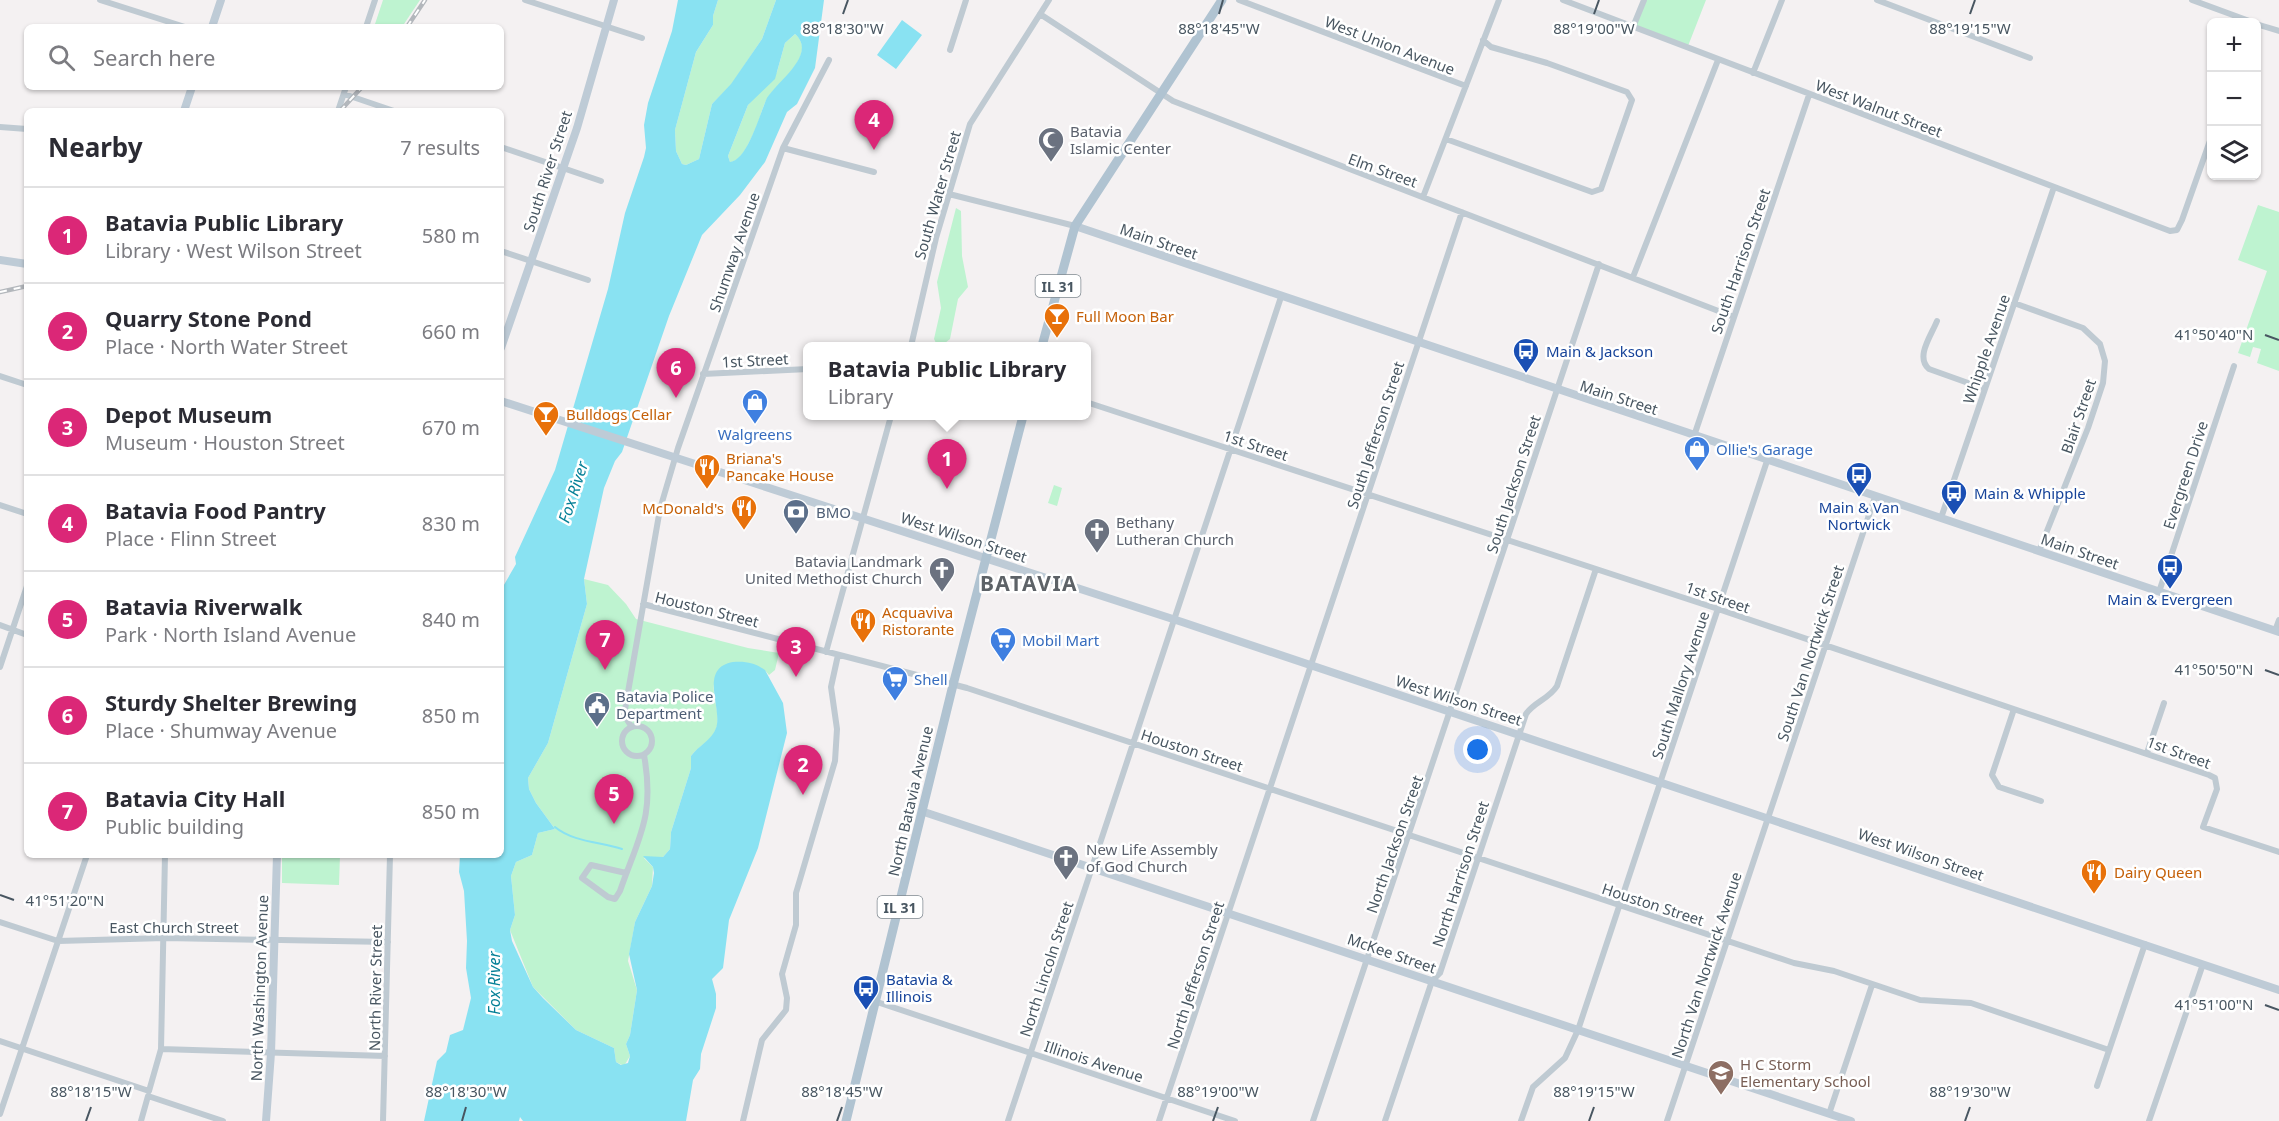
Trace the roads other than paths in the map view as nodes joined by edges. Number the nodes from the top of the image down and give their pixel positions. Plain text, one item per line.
1 (100, 0) edge
2 (221, 0) edge
3 (375, 0) edge
4 (525, 0) edge
5 (614, 0) edge
6 (966, 0) edge
7 (1049, 0) edge
8 (1222, 0) edge
9 (1239, 0) edge
10 (1498, 0) edge
11 (1563, 0) edge
12 (1644, 0) edge
13 (1782, 0) edge
14 (1877, 0) edge
15 (2192, 0) edge
16 (1040, 14) junction
17 (2240, 18) edge
18 (176, 24) edge
19 (213, 24) edge
20 (367, 24) edge
21 (2261, 26) edge
22 (606, 27) junction
23 (1633, 27) junction
24 (2279, 31) edge
25 (642, 38) dead end
26 (1483, 40) junction
27 (950, 50) dead end
28 (2030, 58) dead end
29 (829, 60) dead end
30 (1718, 60) junction
31 (1753, 73) junction
32 (1466, 86) junction
33 (191, 90) edge
34 (345, 90) edge
35 (1160, 95) junction
36 (1809, 95) junction
37 (185, 108) edge
38 (339, 108) edge
39 (387, 108) edge
40 (0, 126) edge
41 (24, 129) edge
42 (1446, 139) junction
43 (2207, 147) edge
44 (504, 148) edge
45 (783, 148) junction
46 (563, 168) junction
47 (874, 172) dead end
48 (601, 181) dead end
49 (2054, 187) junction
50 (949, 194) junction
51 (1423, 197) junction
52 (1462, 212) junction
53 (1075, 226) junction
54 (504, 252) edge
55 (0, 260) edge
56 (531, 261) junction
57 (24, 264) edge
58 (1599, 264) junction
59 (1633, 277) junction
60 (588, 280) dead end
61 (1281, 297) junction
62 (2014, 303) junction
63 (1734, 316) junction
64 (1936, 321) dead end
65 (504, 339) edge
66 (911, 342) edge
67 (1043, 342) edge
68 (1418, 344) junction
69 (2234, 366) dead end
70 (803, 369) edge
71 (704, 374) junction
72 (0, 376) edge
73 (24, 384) edge
74 (1985, 389) junction
75 (1557, 390) junction
76 (504, 402) edge
77 (1091, 404) edge
78 (890, 420) edge
79 (1022, 420) edge
80 (1694, 436) junction
81 (1231, 449) junction
82 (676, 458) junction
83 (1767, 460) junction
84 (1368, 494) junction
85 (1875, 497) junction
86 (0, 505) edge
87 (24, 513) edge
88 (864, 518) junction
89 (1941, 518) junction
90 (1508, 540) junction
91 (2039, 551) junction
92 (986, 558) junction
93 (1596, 569) junction
94 (2159, 592) junction
95 (24, 595) edge
96 (643, 604) junction
97 (1718, 609) junction
98 (1174, 619) junction
99 (2279, 620) edge
100 (0, 625) edge
101 (12, 630) junction
102 (2277, 632) edge
103 (24, 633) edge
104 (1826, 645) junction
105 (826, 652) junction
106 (838, 655) junction
107 (1311, 665) junction
108 (0, 667) edge
109 (953, 685) junction
110 (2164, 703) dead end
111 (2014, 709) junction
112 (1450, 712) junction
113 (631, 726) junction
114 (1520, 734) junction
115 (1134, 744) junction
116 (2147, 753) junction
117 (644, 755) junction
118 (1661, 781) junction
119 (1270, 789) junction
120 (2041, 801) dead end
121 (924, 812) junction
122 (1768, 816) junction
123 (1409, 835) junction
124 (2279, 852) edge
125 (86, 858) edge
126 (165, 858) edge
127 (276, 858) edge
128 (390, 858) edge
129 (1478, 858) junction
130 (1093, 866) junction
131 (626, 873) junction
132 (1619, 905) junction
133 (1228, 912) junction
134 (0, 922) edge
135 (165, 938) junction
136 (275, 940) junction
137 (58, 941) junction
138 (1726, 941) junction
139 (388, 942) junction
140 (2145, 944) junction
141 (1368, 959) junction
142 (2203, 964) junction
143 (1432, 981) junction
144 (1872, 985) junction
145 (2279, 990) edge
146 (877, 1002) junction
147 (1578, 1030) junction
148 (0, 1041) edge
149 (22, 1049) junction
150 (161, 1049) junction
151 (2109, 1050) junction
152 (271, 1053) junction
153 (1030, 1053) junction
154 (385, 1056) junction
155 (1686, 1065) junction
156 (2097, 1086) dead end
157 (149, 1093) junction
158 (1167, 1098) junction
159 (0, 1114) edge
160 (1829, 1114) junction
161 (141, 1121) edge
162 (223, 1121) edge
163 (266, 1121) edge
164 (383, 1121) edge
165 (743, 1121) edge
166 (846, 1121) edge
167 (1008, 1121) edge
168 (1159, 1121) edge
169 (1235, 1121) edge
170 (1313, 1121) edge
171 (1385, 1121) edge
172 (1521, 1121) edge
173 (1667, 1121) edge
174 (1851, 1121) edge
175 (2149, 1121) edge

1 - 18 street
2 - 19 main road
3 - 20 street
4 - 22 street
5 - 22 main road, South River Street
6 - 27 street
7 - 16 street, South Water Street
8 - 35 main road, IL 31
9 - 32 street, West Union Avenue
10 - 26 street
11 - 23 street, West Walnut Street
12 - 23 street
13 - 31 street
14 - 28 street
15 - 17 street
16 - 35 street, Elm Street
16 - 50 street, South Water Street
21 - 24 street
22 - 25 street
22 - 46 main road, South River Street
23 - 30 street, West Walnut Street
26 - 32 street
26 - 42 street
29 - 45 street, Shumway Avenue
30 - 31 street, West Walnut Street
30 - 59 street
31 - 36 street, West Walnut Street
32 - 42 street
33 - 37 main road
34 - 38 street
34 - 39 street
35 - 51 street, Elm Street
35 - 53 main road, IL 31
36 - 49 street, West Walnut Street
36 - 63 street, South Harrison Street
40 - 41 street
42 - 51 street
43 - 49 street, West Walnut Street
44 - 46 street
45 - 47 street
45 - 71 street, Shumway Avenue
46 - 48 street
46 - 56 main road, South River Street
49 - 62 street, Whipple Avenue
50 - 53 street, Main Street
50 - 66 street, South Water Street
51 - 52 street, Elm Street
52 - 58 street, Elm Street
52 - 68 street, South Jefferson Street
53 - 61 main road, Main Street
53 - 67 main road, IL 31
54 - 56 street
55 - 57 main road
56 - 60 street
56 - 65 main road, South River Street
58 - 59 street, Elm Street
58 - 75 street, South Jackson Street
59 - 63 street, Elm Street
61 - 68 main road, Main Street
61 - 81 street, North Lincoln Street
62 - 74 street, Whipple Avenue
62 - 91 street, Blair Street
63 - 80 street, South Harrison Street
64 - 74 street
68 - 75 main road, Main Street
68 - 84 street, South Jefferson Street
69 - 94 street, Evergreen Drive
70 - 71 street, 1st Street
71 - 82 street, Shumway Avenue
72 - 73 street
74 - 89 street, Whipple Avenue
75 - 80 main road, Main Street
75 - 90 street, South Jackson Street
76 - 82 main road, West Wilson Street
77 - 81 street, 1st Street
78 - 88 street
79 - 92 main road, IL 31
80 - 83 main road, Main Street
81 - 84 street, 1st Street
81 - 98 street, North Lincoln Street
82 - 88 main road, West Wilson Street
82 - 96 street, Shumway Avenue
83 - 85 main road, Main Street
83 - 97 street, South Mallory Avenue
84 - 90 street, 1st Street
84 - 107 street, South Jefferson Street
85 - 89 main road, Main Street
85 - 104 street, South Van Nortwick Street
86 - 87 street
88 - 92 main road, West Wilson Street
88 - 105 street
89 - 91 main road, Main Street
90 - 93 street, 1st Street
90 - 112 street, South Jackson Street
91 - 94 main road, Main Street
92 - 98 main road, West Wilson Street
92 - 109 main road, North Batavia Avenue / IL 31
93 - 97 street, 1st Street
93 - 114 street
94 - 102 main road, Main Street
95 - 101 street
96 - 105 street, Houston Street
96 - 113 street, Shumway Avenue
97 - 104 street, 1st Street
97 - 118 street, South Mallory Avenue
98 - 107 main road, West Wilson Street
98 - 115 street, North Lincoln Street
99 - 102 street
100 - 101 street
101 - 103 street
101 - 108 street
104 - 111 street, 1st Street
104 - 122 street, South Van Nortwick Street
105 - 106 street, Houston Street
106 - 109 street, Houston Street
106 - 165 street
107 - 112 main road, West Wilson Street
107 - 119 street, North Jefferson Street
109 - 115 street, Houston Street
109 - 121 main road, North Batavia Avenue / IL 31
110 - 116 street
111 - 116 street, 1st Street
111 - 120 street
112 - 114 main road, West Wilson Street
112 - 123 street, North Jackson Street
113 - 117 street
113 - 117 street
114 - 118 main road, West Wilson Street
114 - 129 street, North Harrison Street
115 - 119 street, Houston Street
115 - 130 street, North Lincoln Street
116 - 124 street, 1st Street
117 - 131 street
118 - 122 main road, West Wilson Street
118 - 132 street, South Mallory Avenue
119 - 123 street, Houston Street
119 - 133 street, North Jefferson Street
121 - 130 main road, McKee Street
121 - 146 main road, North Batavia Avenue / IL 31
122 - 138 street, North Van Nortwick Avenue
122 - 140 main road, West Wilson Street
123 - 129 street, Houston Street
123 - 141 street, North Jackson Street
125 - 137 street
126 - 135 street
127 - 136 main road, North Washington Avenue
128 - 139 street, North River Street
129 - 132 street, Houston Street
129 - 143 street, North Harrison Street
130 - 133 main road, McKee Street
130 - 153 street, North Lincoln Street
131 - 131 street
132 - 138 street, Houston Street
132 - 147 street, South Mallory Avenue
133 - 141 main road, McKee Street
133 - 158 street, North Jefferson Street
134 - 137 street, East Church Street
135 - 136 street, East Church Street
135 - 137 street, East Church Street
135 - 150 street
136 - 139 street, East Church Street
136 - 152 main road, North Washington Avenue
137 - 149 street
138 - 144 street, Houston Street
138 - 155 street, North Van Nortwick Avenue
139 - 154 street, North River Street
140 - 142 main road, West Wilson Street
140 - 151 street
141 - 143 main road, McKee Street
141 - 170 street, North Jackson Street
142 - 145 main road, West Wilson Street
142 - 175 street
143 - 147 main road, McKee Street
143 - 171 street, North Harrison Street
144 - 151 street, Houston Street
144 - 160 street
146 - 153 street, Illinois Avenue
146 - 166 main road, North Batavia Avenue / IL 31
147 - 155 main road, McKee Street
147 - 172 street, South Mallory Avenue
148 - 149 street
149 - 157 street
149 - 159 street
150 - 152 street
150 - 157 street
151 - 156 street
152 - 154 street
152 - 163 main road, North Washington Avenue
153 - 158 street, Illinois Avenue
153 - 167 street, North Lincoln Street
154 - 164 street, North River Street
155 - 160 main road, McKee Street
155 - 173 street, North Van Nortwick Avenue
157 - 161 street
157 - 162 street
158 - 168 street, North Jefferson Street
158 - 169 street, Illinois Avenue
160 - 174 main road, McKee Street

